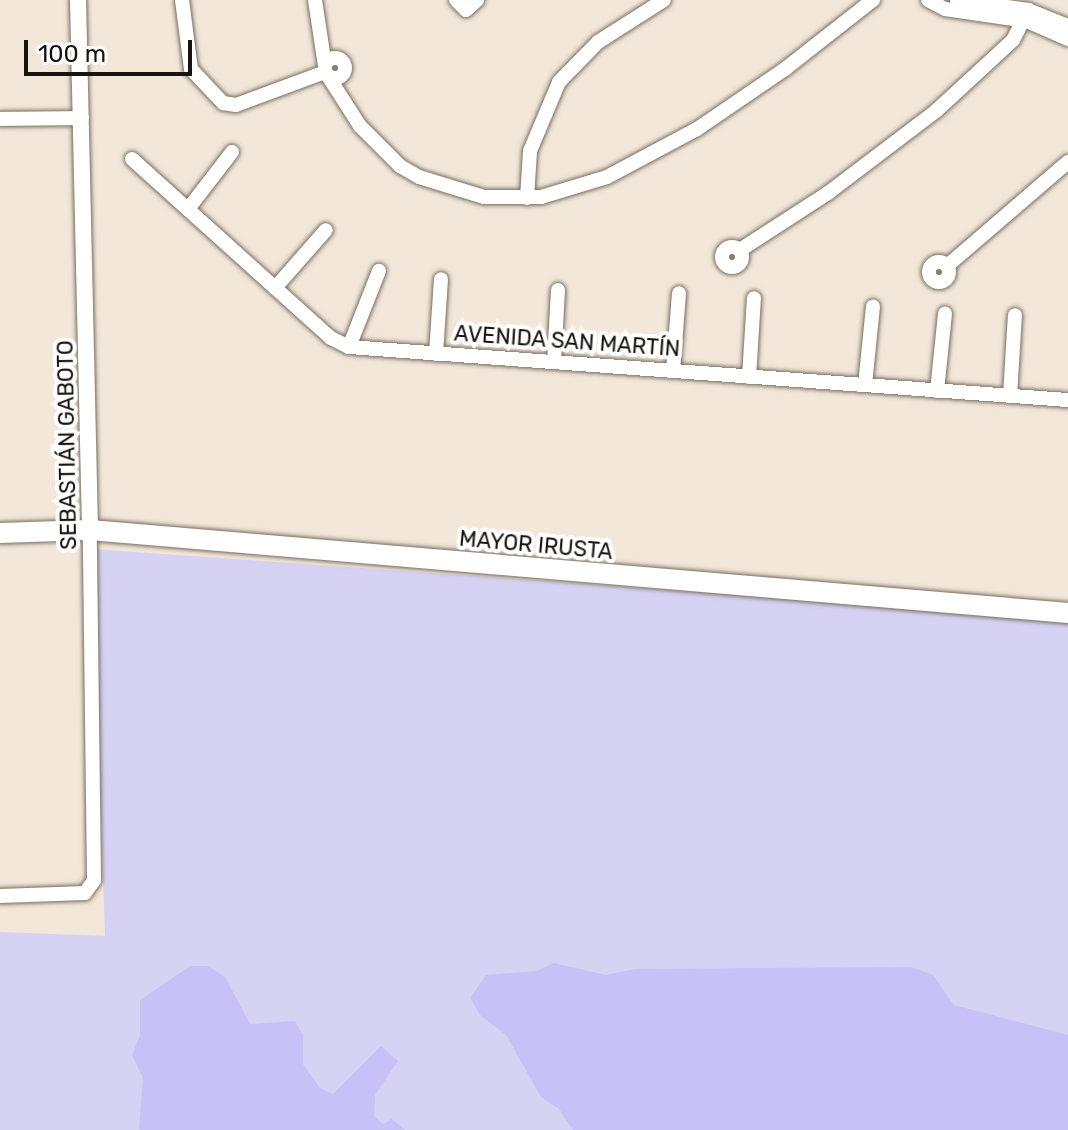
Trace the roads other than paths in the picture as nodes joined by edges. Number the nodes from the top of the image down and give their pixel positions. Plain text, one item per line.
1 (78, 0) edge
2 (182, 0) edge
3 (315, 0) edge
4 (456, 0) edge
5 (477, 0) edge
6 (664, 0) edge
7 (873, 0) edge
8 (928, 0) edge
9 (957, 0) edge
10 (1027, 16) junction
11 (319, 26) junction
12 (1068, 26) edge
13 (1068, 39) edge
14 (343, 65) junction
15 (326, 71) junction
16 (351, 112) junction
17 (82, 118) junction
18 (0, 119) edge
19 (232, 152) dead end
20 (132, 159) dead end
21 (1068, 162) edge
22 (527, 198) junction
23 (188, 209) junction
24 (326, 230) dead end
25 (740, 250) dead end
26 (947, 266) dead end
27 (379, 271) dead end
28 (441, 279) dead end
29 (275, 288) junction
30 (558, 290) dead end
31 (679, 293) dead end
32 (754, 298) dead end
33 (873, 306) dead end
34 (945, 313) dead end
35 (1015, 315) dead end
36 (349, 347) junction
37 (436, 354) junction
38 (554, 362) junction
39 (673, 371) junction
40 (749, 377) junction
41 (865, 385) junction
42 (937, 391) junction
43 (1010, 396) junction
44 (1068, 400) edge
45 (90, 530) junction
46 (0, 533) edge
47 (1068, 613) edge
48 (0, 896) edge

1 - 17 street, SEBASTIÁN GABOTO
2 - 15 street
3 - 11 street
4 - 5 street
6 - 22 street
7 - 22 street
8 - 10 street
9 - 10 street
10 - 12 street
10 - 13 street
10 - 25 street
11 - 14 street
11 - 15 street
14 - 15 street
14 - 16 street
15 - 16 street
16 - 22 street
17 - 18 street
17 - 45 street, SEBASTIÁN GABOTO
19 - 23 street
20 - 23 street, AVENIDA SAN MARTÍN
21 - 26 street
23 - 29 street, AVENIDA SAN MARTÍN
24 - 29 street
27 - 36 street
28 - 37 street
29 - 36 street, AVENIDA SAN MARTÍN
30 - 38 street
31 - 39 street
32 - 40 street
33 - 41 street
34 - 42 street
35 - 43 street
36 - 37 street, AVENIDA SAN MARTÍN
37 - 38 street, AVENIDA SAN MARTÍN
38 - 39 street, AVENIDA SAN MARTÍN
39 - 40 street, AVENIDA SAN MARTÍN
40 - 41 street, AVENIDA SAN MARTÍN
41 - 42 street, AVENIDA SAN MARTÍN
42 - 43 street, AVENIDA SAN MARTÍN
43 - 44 street, AVENIDA SAN MARTÍN
45 - 46 main road, MAYOR IRUSTA
45 - 47 main road, MAYOR IRUSTA
45 - 48 street, SEBASTIÁN GABOTO

